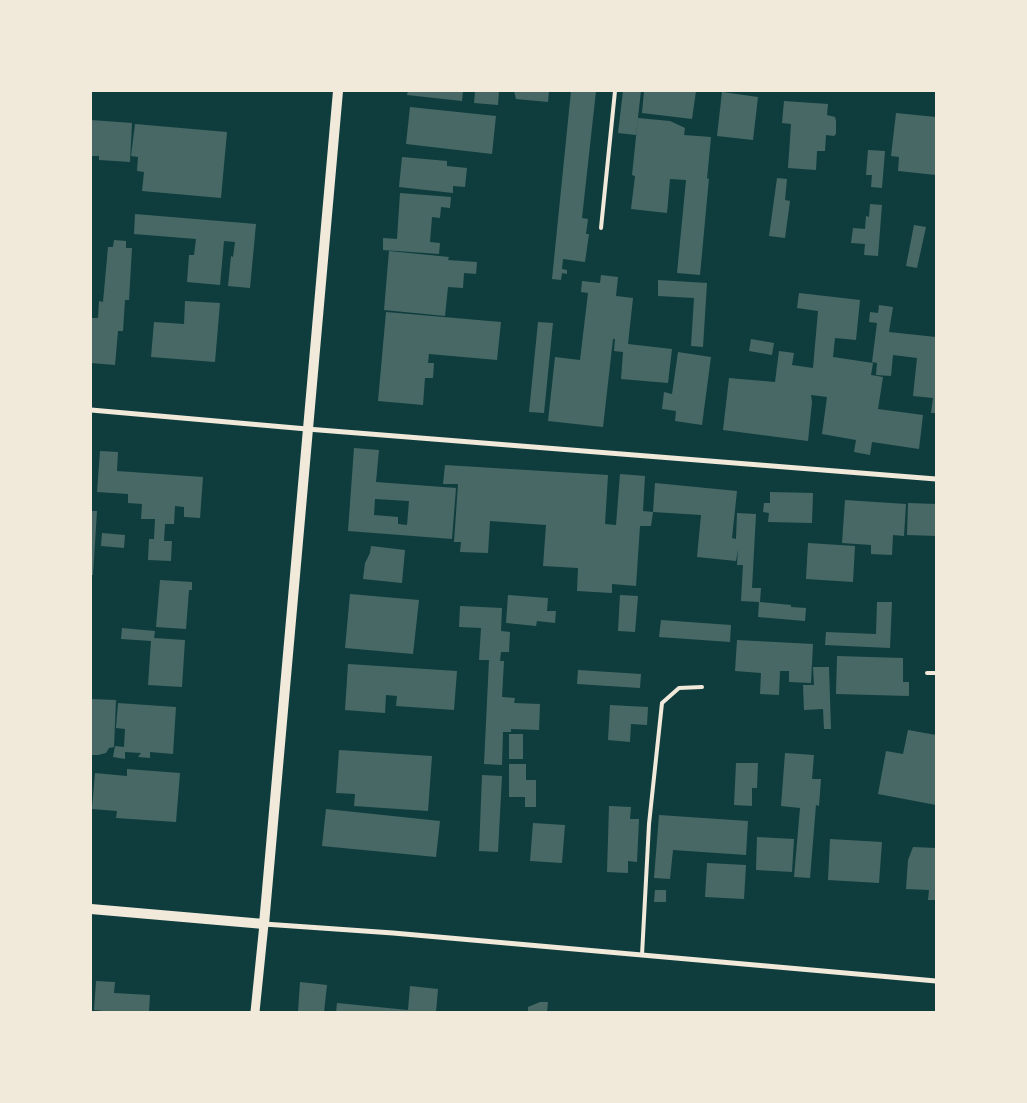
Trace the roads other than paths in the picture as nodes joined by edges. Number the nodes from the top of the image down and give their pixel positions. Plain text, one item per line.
1 (338, 91) edge
2 (615, 91) edge
3 (602, 228) dead end
4 (91, 410) edge
5 (307, 429) junction
6 (936, 479) edge
7 (927, 673) dead end
8 (936, 673) edge
9 (702, 687) dead end
10 (91, 909) edge
11 (264, 924) junction
12 (642, 955) junction
13 (936, 981) edge
14 (255, 1012) edge

1 - 5 main road
2 - 3 lane
4 - 5 street
5 - 6 street
5 - 11 main road
7 - 8 lane
9 - 12 lane
10 - 11 main road
11 - 12 street
11 - 14 street
12 - 13 street

